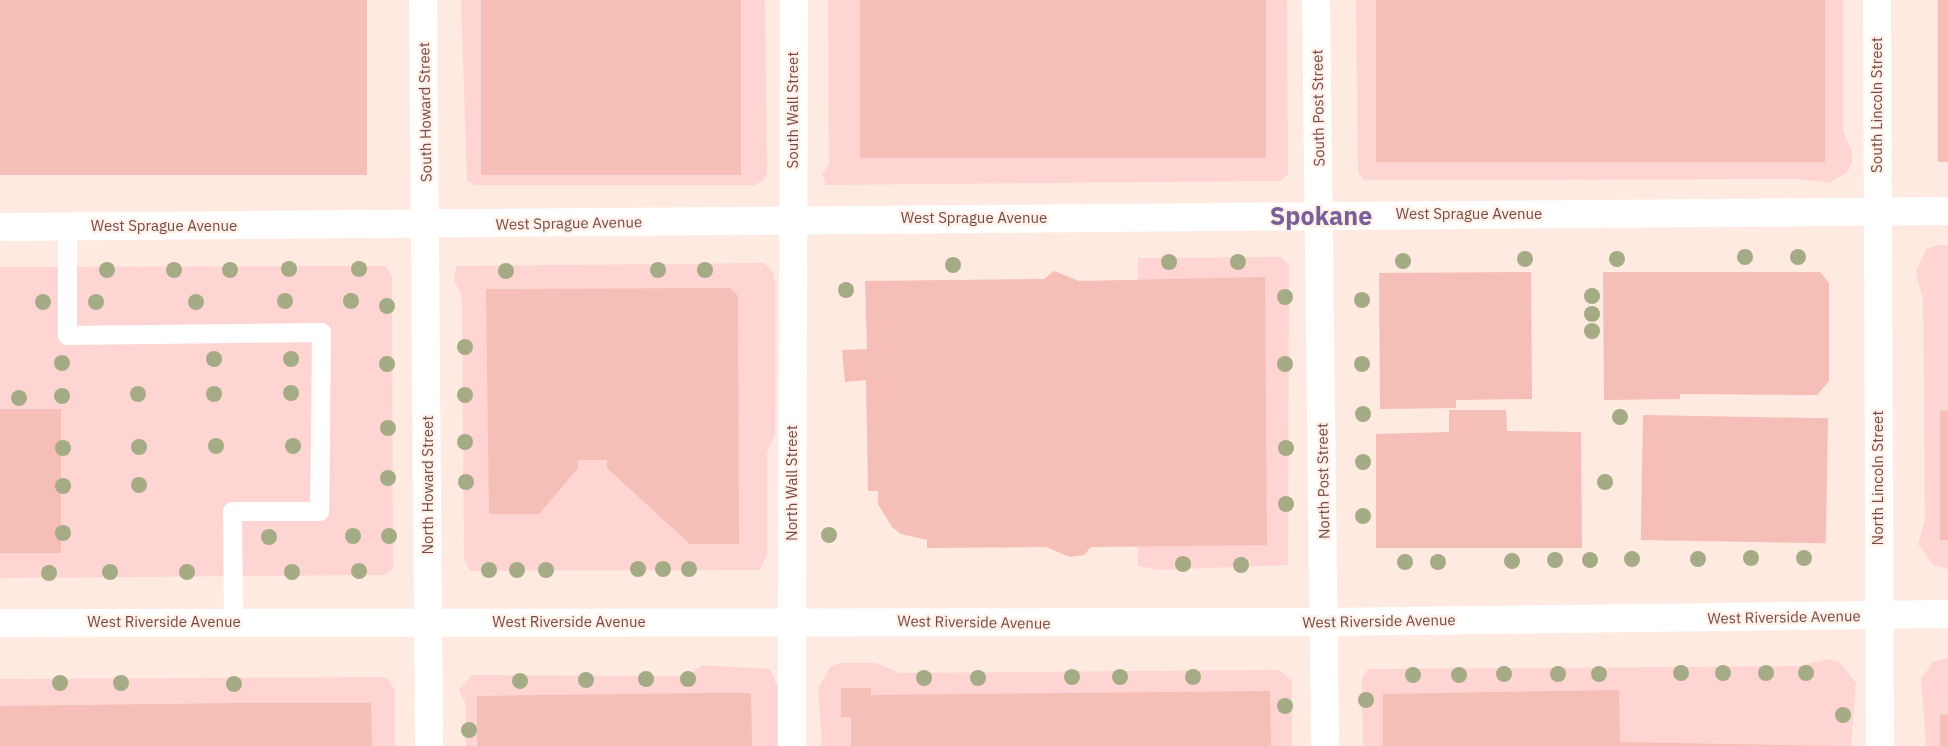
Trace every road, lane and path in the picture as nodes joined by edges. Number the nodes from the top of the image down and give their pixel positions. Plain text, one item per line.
1 (423, 0) edge
2 (794, 0) edge
3 (1316, 0) edge
4 (1877, 0) edge
5 (1877, 211) junction
6 (1948, 211) edge
7 (1321, 216) junction
8 (793, 220) junction
9 (427, 225) junction
10 (66, 226) junction
11 (0, 227) edge
12 (1948, 614) edge
13 (1879, 616) junction
14 (792, 620) junction
15 (233, 621) junction
16 (429, 622) junction
17 (1324, 622) junction
18 (0, 624) edge
19 (429, 746) edge
20 (792, 746) edge
21 (1325, 746) edge
22 (1880, 746) edge

1 - 9 street, South Howard Street
2 - 8 street, South Wall Street
3 - 7 street, South Post Street
4 - 5 street, South Lincoln Street
5 - 6 street, West Sprague Avenue
5 - 7 street, West Sprague Avenue
5 - 13 street, North Lincoln Street
7 - 8 street, West Sprague Avenue
7 - 17 street, North Post Street
8 - 9 street, West Sprague Avenue
8 - 14 street, North Wall Street
9 - 10 street, West Sprague Avenue
9 - 16 street, North Howard Street
10 - 11 street, West Sprague Avenue
10 - 15 lane
12 - 13 street, West Riverside Avenue
13 - 17 street, West Riverside Avenue
13 - 22 street, North Lincoln Street
14 - 16 street, West Riverside Avenue
14 - 17 street, West Riverside Avenue
14 - 20 street, North Wall Street
15 - 16 street, West Riverside Avenue
15 - 18 street, West Riverside Avenue
16 - 19 street, North Howard Street
17 - 21 street, North Post Street

